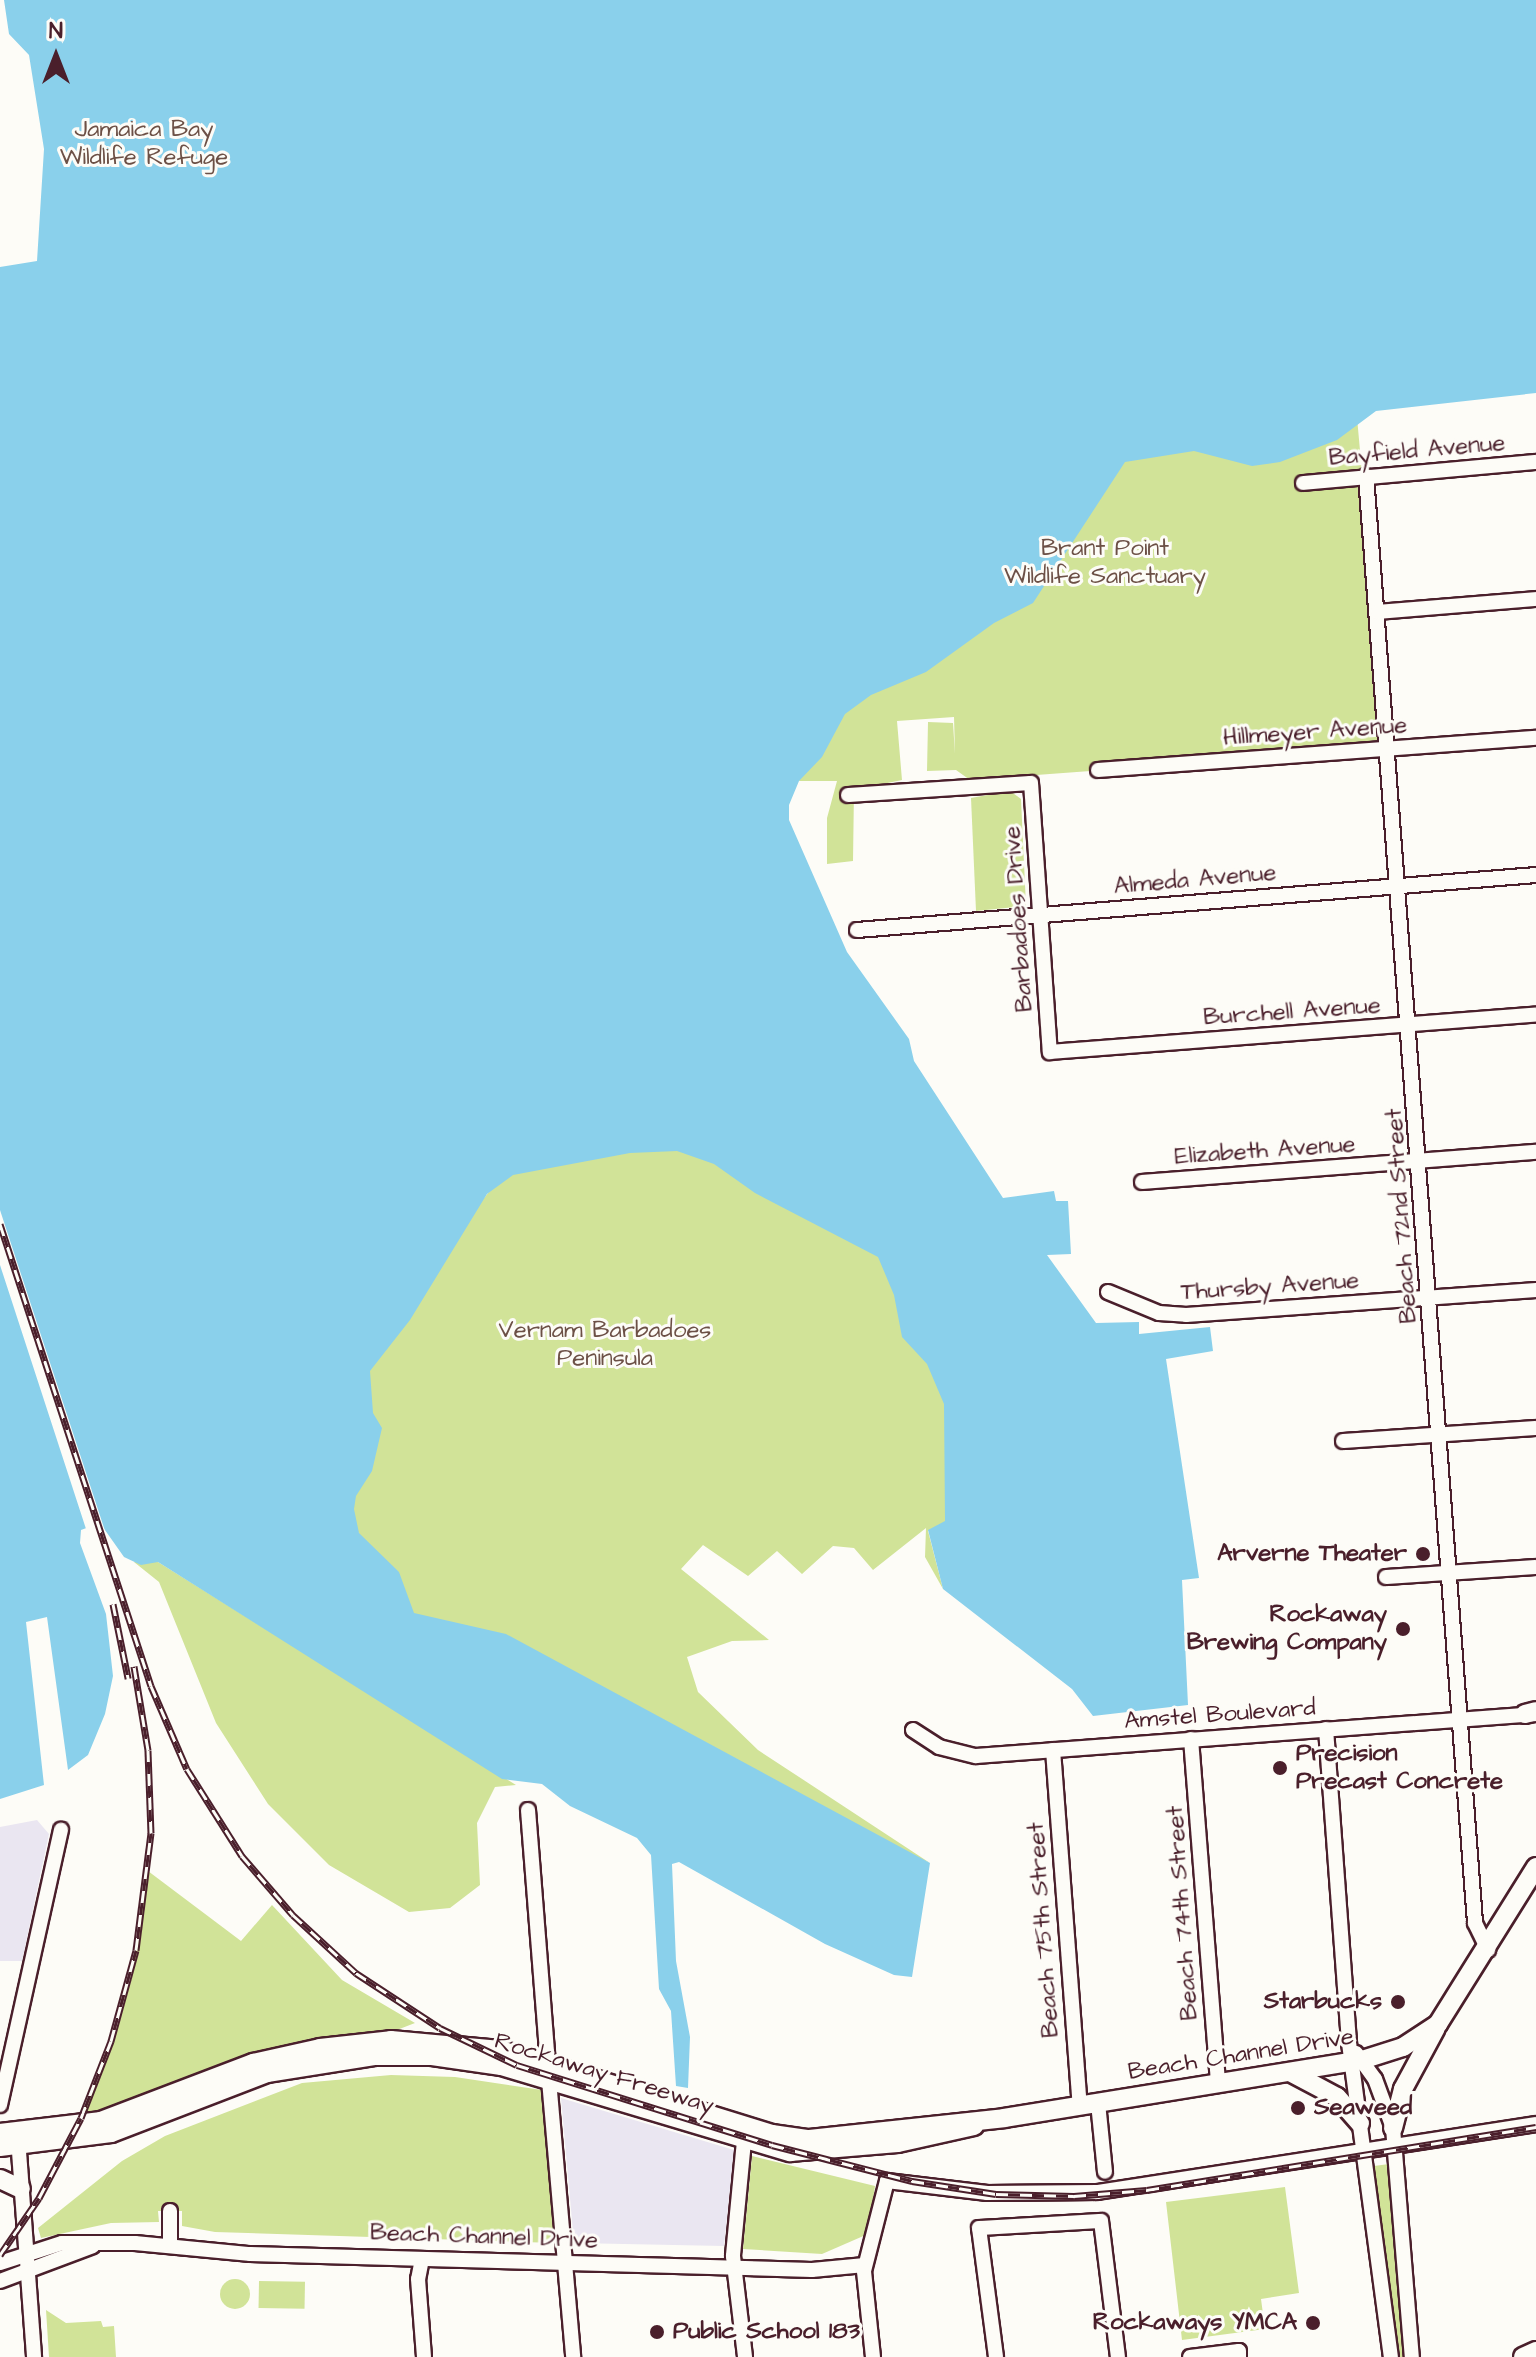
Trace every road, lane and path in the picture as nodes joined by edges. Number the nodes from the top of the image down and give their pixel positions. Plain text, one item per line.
1 (1536, 462) edge
2 (1366, 476) junction
3 (1303, 483) dead end
4 (1536, 599) edge
5 (1378, 612) junction
6 (1536, 738) edge
7 (1387, 749) junction
8 (1098, 770) dead end
9 (848, 795) dead end
10 (1536, 875) edge
11 (1399, 886) junction
12 (1040, 915) junction
13 (857, 930) dead end
14 (1536, 1015) edge
15 (1409, 1025) junction
16 (1050, 1052) joint
17 (1536, 1152) edge
18 (1420, 1161) junction
19 (1142, 1182) dead end
20 (1536, 1290) edge
21 (1108, 1292) dead end
22 (1431, 1298) junction
23 (1536, 1428) edge
24 (1441, 1435) junction
25 (1343, 1441) dead end
26 (1536, 1567) edge
27 (1452, 1573) junction
28 (1386, 1577) dead end
29 (1532, 1713) edge
30 (1461, 1719) junction
31 (1326, 1729) junction
32 (913, 1730) dead end
33 (1191, 1739) junction
34 (1053, 1750) junction
35 (528, 1810) dead end
36 (61, 1830) dead end
37 (1536, 1867) edge
38 (1488, 1950) junction
39 (1438, 2024) junction
40 (1357, 2061) junction
41 (549, 2072) junction
42 (1290, 2072) junction
43 (1218, 2083) junction
44 (1089, 2104) junction
45 (0, 2105) edge
46 (1360, 2123) junction
47 (1536, 2124) edge
48 (897, 2136) junction
49 (1394, 2137) junction
50 (9, 2139) edge
51 (744, 2141) junction
52 (1364, 2151) junction
53 (1105, 2172) dead end
54 (0, 2179) edge
55 (21, 2189) junction
56 (170, 2211) dead end
57 (102, 2243) junction
58 (170, 2244) junction
59 (26, 2252) junction
60 (422, 2259) junction
61 (0, 2263) edge
62 (566, 2263) junction
63 (865, 2265) junction
64 (734, 2267) junction
65 (28, 2269) junction
66 (0, 2281) edge
67 (1536, 2351) edge
68 (1239, 2354) edge
69 (34, 2357) edge
70 (424, 2357) edge
71 (573, 2357) edge
72 (745, 2357) edge
73 (873, 2357) edge
74 (996, 2357) edge
75 (1118, 2357) edge
76 (1190, 2357) edge
77 (1391, 2357) edge
78 (1412, 2357) edge
79 (1523, 2357) edge

1 - 2 street, Bayfield Avenue
2 - 3 street, Bayfield Avenue
2 - 5 street, Beach 72nd Street
4 - 5 street
5 - 7 street, Beach 72nd Street
6 - 7 street, Hillmeyer Avenue
7 - 8 street, Hillmeyer Avenue
7 - 11 street, Beach 72nd Street
9 - 12 street, Barbadoes Drive
10 - 11 street, Almeda Avenue
11 - 12 street, Almeda Avenue
11 - 15 street, Beach 72nd Street
12 - 13 street, Almeda Avenue
12 - 16 street, Barbadoes Drive
14 - 15 street, Burchell Avenue
15 - 16 street, Burchell Avenue
15 - 18 street, Beach 72nd Street
17 - 18 street, Elizabeth Avenue
18 - 19 street, Elizabeth Avenue
18 - 22 street, Beach 72nd Street
20 - 22 street, Thursby Avenue
21 - 22 street, Thursby Avenue
22 - 24 street, Beach 72nd Street
23 - 24 street
24 - 25 street
24 - 27 street, Beach 72nd Street
26 - 27 street
27 - 28 street
27 - 30 street, Beach 72nd Street
29 - 30 street, Amstel Boulevard
30 - 31 street, Amstel Boulevard
30 - 38 street, Beach 72nd Street
31 - 33 street, Amstel Boulevard
31 - 40 street
32 - 34 street, Amstel Boulevard
33 - 34 street, Amstel Boulevard
33 - 43 street, Beach 74th Street
34 - 44 street, Beach 75th Street
35 - 41 street
36 - 45 street
37 - 38 main road, Beach Channel Drive
38 - 39 main road, Beach Channel Drive
39 - 40 main road, Beach Channel Drive
39 - 49 main road
40 - 42 main road, Beach Channel Drive
40 - 46 street
40 - 49 street
41 - 48 main road, Rockaway Freeway
41 - 50 main road, Rockaway Freeway
41 - 51 main road, Rockaway Freeway
41 - 62 street
42 - 43 main road, Beach Channel Drive
42 - 46 main road
43 - 44 main road, Beach Channel Drive
44 - 48 main road, Beach Channel Drive
44 - 53 street, Beach 75th Street
46 - 52 street
47 - 49 street
48 - 51 main road, Rockaway Freeway
49 - 52 street
49 - 78 street
50 - 55 street
51 - 64 street
52 - 63 street
52 - 77 street
54 - 55 main road
55 - 59 street
56 - 58 street
57 - 58 street, Beach Channel Drive
57 - 59 street, Beach Channel Drive
57 - 65 street, Beach Channel Drive
58 - 60 street, Beach Channel Drive
59 - 61 street
59 - 65 street
60 - 62 street, Beach Channel Drive
60 - 70 street
62 - 64 street, Beach Channel Drive
62 - 71 street
63 - 64 street, Beach Channel Drive
63 - 73 street
64 - 72 street
65 - 66 street
65 - 69 street
67 - 79 main road
68 - 76 street
74 - 75 street

